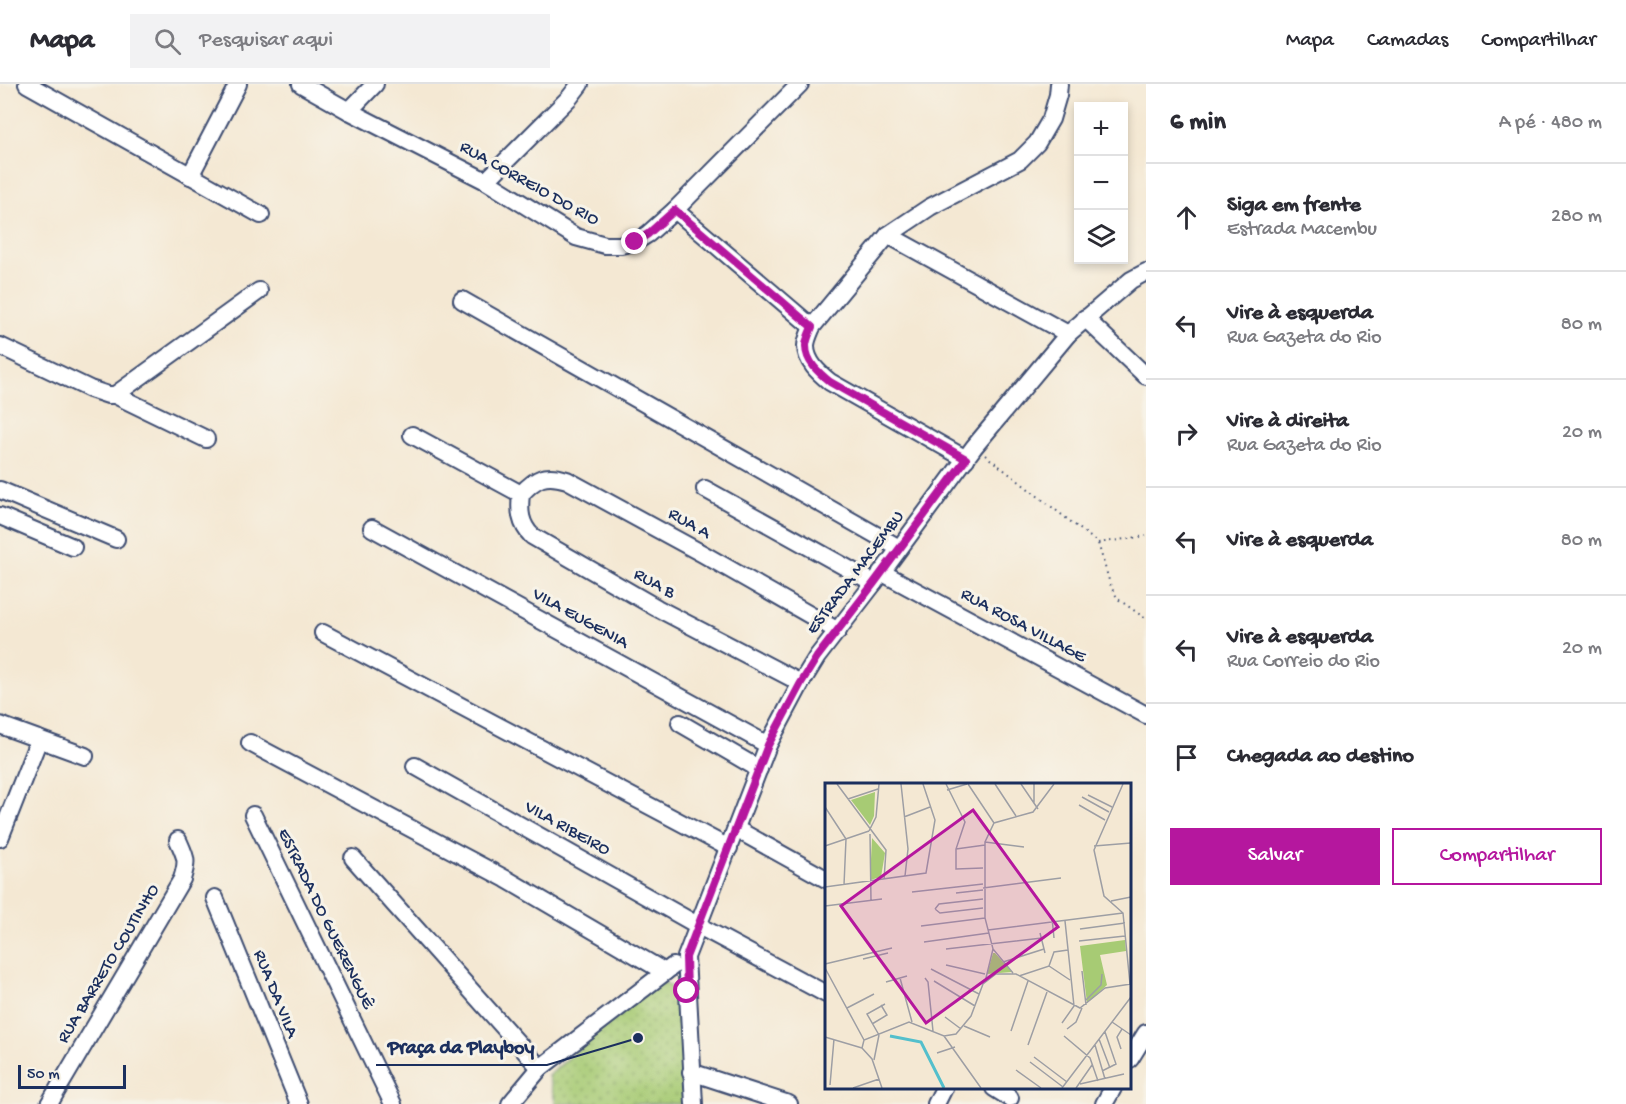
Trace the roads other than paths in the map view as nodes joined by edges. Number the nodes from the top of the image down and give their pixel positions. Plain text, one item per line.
1 (27, 84) edge
2 (238, 84) edge
3 (301, 84) edge
4 (375, 84) edge
5 (580, 84) edge
6 (800, 84) edge
7 (1059, 84) edge
8 (349, 111) junction
9 (190, 176) junction
10 (486, 181) junction
11 (675, 210) junction
12 (261, 215) dead end
13 (888, 235) junction
14 (1146, 272) edge
15 (259, 291) dead end
16 (462, 300) dead end
17 (1085, 318) junction
18 (812, 327) junction
19 (1068, 334) junction
20 (0, 346) edge
21 (1146, 376) edge
22 (115, 395) junction
23 (412, 435) dead end
24 (206, 439) dead end
25 (970, 453) junction
26 (705, 489) dead end
27 (0, 490) edge
28 (520, 494) junction
29 (0, 516) edge
30 (372, 528) dead end
31 (116, 539) dead end
32 (73, 547) dead end
33 (899, 548) junction
34 (878, 577) junction
35 (838, 631) junction
36 (323, 633) dead end
37 (801, 683) junction
38 (1146, 715) edge
39 (680, 723) dead end
40 (0, 725) edge
41 (39, 739) junction
42 (250, 743) dead end
43 (768, 745) junction
44 (85, 756) dead end
45 (415, 766) dead end
46 (759, 769) junction
47 (253, 815) dead end
48 (736, 829) junction
49 (0, 838) edge
50 (178, 840) dead end
51 (729, 848) junction
52 (353, 858) dead end
53 (825, 878) edge
54 (215, 898) dead end
55 (699, 926) junction
56 (686, 957) junction
57 (665, 972) junction
58 (825, 993) edge
59 (1146, 1033) edge
60 (1135, 1055) edge
61 (540, 1068) junction
62 (691, 1072) junction
63 (944, 1089) edge
64 (996, 1089) edge
65 (1112, 1089) edge
66 (1011, 1096) edge
67 (49, 1104) edge
68 (299, 1104) edge
69 (393, 1104) edge
70 (510, 1104) edge
71 (694, 1104) edge
72 (789, 1104) edge
73 (936, 1104) edge
74 (1104, 1104) edge

1 - 9 street
2 - 9 street
3 - 8 street, RUA CORREIO DO RIO
4 - 8 street
5 - 10 street
6 - 11 street, RUA CORREIO DO RIO
7 - 13 street
8 - 10 street, RUA CORREIO DO RIO
9 - 12 street
10 - 11 street, RUA CORREIO DO RIO
11 - 18 street
13 - 18 street
13 - 19 street
14 - 17 street, ESTRADA MACEMBU
15 - 22 street
16 - 33 street
17 - 19 street, ESTRADA MACEMBU
17 - 21 street
18 - 25 street
19 - 25 street, ESTRADA MACEMBU
20 - 22 street
22 - 24 street
23 - 28 street
25 - 33 street, ESTRADA MACEMBU
26 - 34 street, RUA ROSA VILLAGE
27 - 31 street
28 - 35 street, RUA A
28 - 37 street, RUA B
29 - 32 street
30 - 43 street, VILA EUGENIA
33 - 34 street, ESTRADA MACEMBU
34 - 35 street, ESTRADA MACEMBU
34 - 38 street, RUA ROSA VILLAGE
35 - 37 street, ESTRADA MACEMBU
36 - 51 street
37 - 43 street, ESTRADA MACEMBU
39 - 46 street
40 - 41 street
41 - 44 street
41 - 49 street
42 - 57 street
43 - 46 street, ESTRADA MACEMBU
45 - 55 street, VILA RIBEIRO
46 - 48 street, ESTRADA MACEMBU
47 - 69 street, ESTRADA DO GUERENGUÊ
48 - 51 street, ESTRADA MACEMBU
48 - 53 street
50 - 67 street, RUA BARRETO COUTINHO
51 - 55 street, ESTRADA MACEMBU
52 - 61 street
54 - 68 street, RUA DA VILA
55 - 56 street, ESTRADA MACEMBU
55 - 58 street, VILA RIBEIRO
56 - 57 street
56 - 62 street, ESTRADA MACEMBU
57 - 61 street
59 - 60 street
61 - 70 street
62 - 71 street, ESTRADA MACEMBU
62 - 72 street
63 - 73 street
64 - 66 street
65 - 74 street

